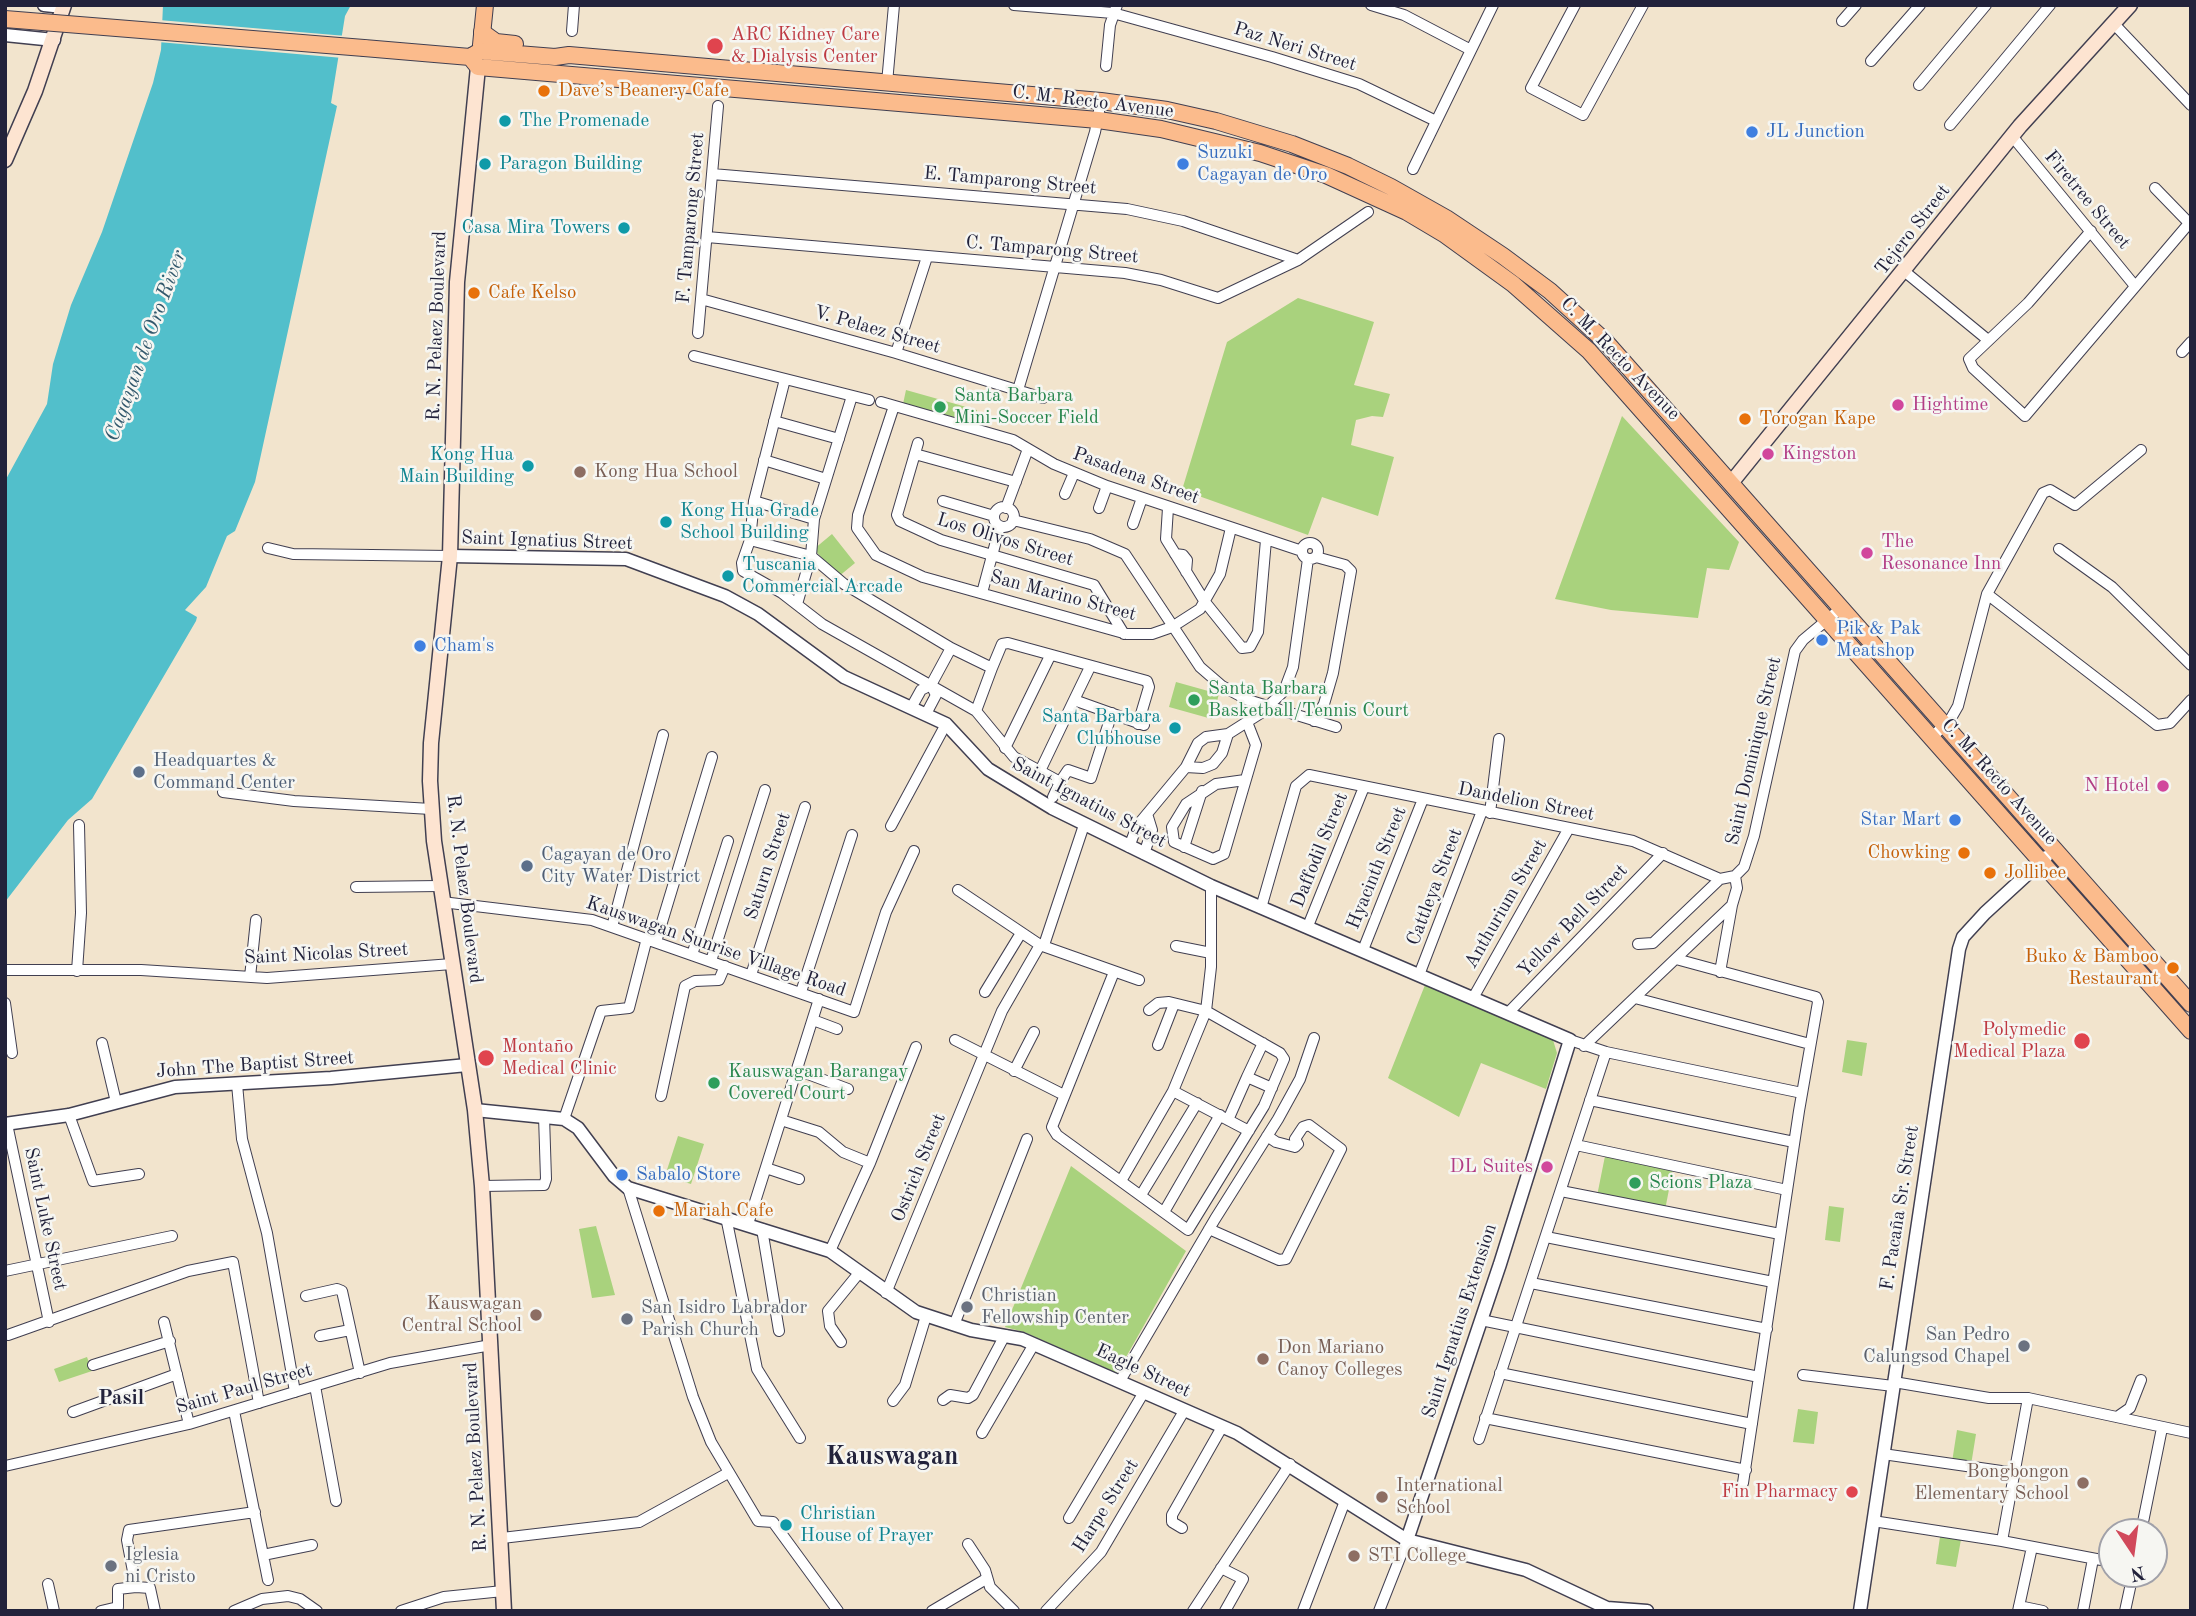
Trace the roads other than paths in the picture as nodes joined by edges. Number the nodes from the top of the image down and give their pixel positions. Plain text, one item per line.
1 (44, 5) edge
2 (485, 5) edge
3 (574, 5) edge
4 (894, 5) edge
5 (1014, 5) edge
6 (1371, 5) edge
7 (1493, 5) edge
8 (1575, 5) edge
9 (1643, 5) edge
10 (1856, 5) edge
11 (1920, 5) edge
12 (1986, 5) edge
13 (2050, 5) edge
14 (2130, 5) edge
15 (63, 6) edge
16 (1115, 9) edge
17 (5, 19) edge
18 (1842, 21) dead end
19 (2115, 24) junction
20 (572, 31) dead end
21 (482, 32) junction
22 (5, 35) edge
23 (54, 40) junction
24 (1471, 50) junction
25 (569, 55) junction
26 (476, 58) junction
27 (1871, 61) dead end
28 (1106, 66) dead end
29 (722, 68) junction
30 (887, 83) junction
31 (1919, 85) dead end
32 (720, 89) junction
33 (1101, 101) junction
34 (886, 102) junction
35 (2191, 105) edge
36 (718, 106) dead end
37 (1098, 120) junction
38 (1436, 121) junction
39 (1950, 125) dead end
40 (2012, 136) junction
41 (5, 160) edge
42 (1413, 169) dead end
43 (712, 174) junction
44 (2155, 188) dead end
45 (1388, 195) junction
46 (1072, 203) junction
47 (1368, 212) dead end
48 (2190, 222) edge
49 (2091, 231) junction
50 (706, 237) junction
51 (927, 257) junction
52 (1298, 260) junction
53 (1054, 268) junction
54 (1904, 271) junction
55 (2135, 286) junction
56 (701, 299) junction
57 (698, 332) dead end
58 (1988, 340) junction
59 (2191, 342) edge
60 (2182, 352) dead end
61 (896, 353) junction
62 (694, 356) dead end
63 (785, 379) junction
64 (1642, 381) junction
65 (1018, 390) junction
66 (1628, 394) junction
67 (852, 396) junction
68 (1043, 398) dead end
69 (1657, 398) junction
70 (869, 400) dead end
71 (881, 402) dead end
72 (894, 406) junction
73 (1643, 411) junction
74 (774, 421) junction
75 (839, 439) junction
76 (918, 443) dead end
77 (1028, 449) junction
78 (2141, 450) dead end
79 (915, 454) junction
80 (764, 460) junction
81 (1074, 473) junction
82 (826, 479) junction
83 (1016, 482) junction
84 (1731, 482) junction
85 (1107, 486) junction
86 (1065, 494) dead end
87 (1142, 498) junction
88 (943, 501) dead end
89 (754, 502) junction
90 (1006, 508) junction
91 (1099, 508) dead end
92 (1168, 508) junction
93 (994, 516) junction
94 (814, 519) junction
95 (1013, 520) junction
96 (1133, 524) dead end
97 (1000, 526) junction
98 (1231, 528) junction
99 (750, 540) junction
100 (1266, 540) junction
101 (268, 548) dead end
102 (2059, 549) dead end
103 (450, 556) junction
104 (811, 556) junction
105 (1309, 556) junction
106 (993, 557) junction
107 (982, 593) junction
108 (1987, 594) junction
109 (1205, 602) junction
110 (797, 604) junction
111 (1833, 614) junction
112 (1172, 627) junction
113 (1125, 634) junction
114 (951, 648) junction
115 (1050, 656) junction
116 (2191, 665) edge
117 (1090, 667) junction
118 (992, 668) junction
119 (931, 685) junction
120 (1074, 700) junction
121 (2191, 700) edge
122 (1269, 706) junction
123 (911, 708) junction
124 (976, 712) junction
125 (1112, 713) junction
126 (926, 714) junction
127 (1314, 721) junction
128 (1247, 722) junction
129 (946, 724) junction
130 (1336, 727) dead end
131 (1944, 727) junction
132 (1228, 734) junction
133 (663, 735) dead end
134 (1931, 738) junction
135 (1499, 739) dead end
136 (1005, 748) junction
137 (712, 757) dead end
138 (1186, 767) junction
139 (1040, 771) junction
140 (1245, 780) junction
141 (1060, 782) junction
142 (1364, 788) junction
143 (765, 790) dead end
144 (1202, 791) junction
145 (223, 792) dead end
146 (1053, 797) dead end
147 (1423, 799) junction
148 (805, 807) dead end
149 (431, 809) junction
150 (1486, 812) junction
151 (1147, 817) junction
152 (79, 825) dead end
153 (1084, 825) junction
154 (891, 826) dead end
155 (1569, 828) junction
156 (852, 835) dead end
157 (728, 841) dead end
158 (1184, 847) junction
159 (1129, 848) junction
160 (2055, 850) junction
161 (914, 851) dead end
162 (1663, 853) junction
163 (1144, 855) junction
164 (2042, 861) junction
165 (1735, 876) junction
166 (1720, 879) junction
167 (440, 886) junction
168 (1211, 886) junction
169 (356, 887) dead end
170 (958, 890) dead end
171 (442, 902) junction
172 (1732, 905) junction
173 (1261, 908) junction
174 (256, 920) dead end
175 (1308, 926) junction
176 (612, 927) junction
177 (1021, 933) junction
178 (651, 940) junction
179 (1639, 944) dead end
180 (1042, 945) junction
181 (1177, 946) dead end
182 (1363, 950) junction
183 (1211, 954) junction
184 (692, 955) junction
185 (1676, 959) junction
186 (711, 961) junction
187 (452, 964) junction
188 (725, 966) junction
189 (5, 970) edge
190 (77, 971) junction
191 (1114, 971) junction
192 (1720, 972) junction
193 (751, 975) junction
194 (1419, 975) junction
195 (250, 977) junction
196 (1139, 981) dead end
197 (2185, 986) edge
198 (801, 992) junction
199 (985, 992) dead end
200 (1473, 998) junction
201 (1635, 998) junction
202 (819, 999) junction
203 (2164, 1001) junction
204 (5, 1003) edge
205 (1174, 1004) junction
206 (2191, 1004) edge
207 (1149, 1010) dead end
208 (1206, 1011) junction
209 (1508, 1013) junction
210 (813, 1020) junction
211 (837, 1028) dead end
212 (2191, 1031) edge
213 (1034, 1032) dead end
214 (1314, 1038) dead end
215 (955, 1040) dead end
216 (1570, 1040) junction
217 (102, 1043) dead end
218 (1263, 1044) junction
219 (1810, 1044) junction
220 (1158, 1045) dead end
221 (1584, 1046) junction
222 (916, 1047) dead end
223 (1606, 1052) junction
224 (12, 1053) dead end
225 (984, 1056) junction
226 (467, 1065) junction
227 (797, 1070) junction
228 (1014, 1071) junction
229 (1247, 1077) junction
230 (237, 1084) junction
231 (1272, 1088) junction
232 (848, 1089) dead end
233 (1173, 1090) junction
234 (1802, 1093) junction
235 (1064, 1095) junction
236 (661, 1096) dead end
237 (1590, 1100) junction
238 (116, 1102) junction
239 (1197, 1103) junction
240 (475, 1110) junction
241 (69, 1115) junction
242 (544, 1116) junction
243 (1224, 1118) junction
244 (564, 1119) junction
245 (781, 1120) junction
246 (6, 1124) edge
247 (1248, 1131) junction
248 (1267, 1136) junction
249 (1027, 1139) dead end
250 (1794, 1142) junction
251 (1576, 1145) junction
252 (870, 1163) junction
253 (766, 1168) junction
254 (139, 1174) dead end
255 (799, 1179) dead end
256 (1121, 1181) junction
257 (482, 1186) junction
258 (628, 1188) junction
259 (1787, 1190) junction
260 (1561, 1191) junction
261 (1141, 1195) junction
262 (1164, 1212) junction
263 (726, 1217) junction
264 (748, 1224) junction
265 (762, 1229) junction
266 (1209, 1229) junction
267 (1780, 1234) junction
268 (172, 1236) dead end
269 (1546, 1237) junction
270 (830, 1251) junction
271 (38, 1266) junction
272 (5, 1271) edge
273 (859, 1273) junction
274 (1773, 1282) junction
275 (1531, 1283) junction
276 (886, 1293) junction
277 (306, 1296) dead end
278 (926, 1316) junction
279 (1481, 1320) junction
280 (49, 1322) junction
281 (164, 1322) dead end
282 (954, 1325) junction
283 (1515, 1328) junction
284 (1766, 1329) junction
285 (350, 1330) junction
286 (779, 1331) dead end
287 (8, 1335) dead end
288 (1005, 1335) junction
289 (320, 1336) dead end
290 (170, 1341) junction
291 (841, 1342) dead end
292 (1034, 1344) junction
293 (491, 1345) junction
294 (93, 1365) dead end
295 (360, 1373) junction
296 (1500, 1373) junction
297 (177, 1374) junction
298 (1803, 1375) dead end
299 (1759, 1377) junction
300 (2141, 1380) dead end
301 (1120, 1381) junction
302 (1893, 1384) junction
303 (315, 1386) junction
304 (295, 1392) junction
305 (1144, 1392) junction
306 (2028, 1398) junction
307 (943, 1400) dead end
308 (893, 1401) dead end
309 (259, 1403) junction
310 (234, 1411) junction
311 (1184, 1411) junction
312 (73, 1412) dead end
313 (1485, 1418) junction
314 (2117, 1418) junction
315 (189, 1424) junction
316 (1752, 1424) junction
317 (1222, 1427) junction
318 (2162, 1428) junction
319 (2190, 1429) edge
320 (982, 1433) dead end
321 (800, 1438) dead end
322 (1479, 1439) dead end
323 (1883, 1454) junction
324 (1290, 1464) junction
325 (5, 1466) edge
326 (1746, 1470) junction
327 (728, 1473) junction
328 (2015, 1473) junction
329 (1744, 1483) dead end
330 (336, 1501) dead end
331 (1345, 1501) junction
332 (255, 1512) junction
333 (1069, 1518) dead end
334 (2144, 1518) edge
335 (1873, 1521) junction
336 (1182, 1528) dead end
337 (502, 1538) junction
338 (1407, 1540) junction
339 (2003, 1541) junction
340 (968, 1544) dead end
341 (312, 1545) dead end
342 (2032, 1546) junction
343 (263, 1555) junction
344 (2093, 1559) junction
345 (2098, 1560) edge
346 (1221, 1568) junction
347 (986, 1579) junction
348 (268, 1580) dead end
349 (48, 1584) dead end
350 (136, 1587) junction
351 (2130, 1588) edge
352 (503, 1591) junction
353 (2018, 1608) edge
354 (1606, 1609) edge
355 (54, 1611) edge
356 (101, 1611) edge
357 (155, 1611) edge
358 (234, 1611) edge
359 (317, 1611) edge
360 (401, 1611) edge
361 (504, 1611) edge
362 (838, 1611) edge
363 (932, 1611) edge
364 (1014, 1611) edge
365 (1046, 1611) edge
366 (1193, 1611) edge
367 (1225, 1611) edge
368 (1303, 1611) edge
369 (1379, 1611) edge
370 (1647, 1611) edge
371 (1860, 1611) edge
372 (2043, 1611) edge
373 (2083, 1611) edge
374 (2125, 1611) edge

1 - 15 street
2 - 21 main road, R. N. Pelaez Boulevard
3 - 20 street
4 - 30 street
5 - 16 street, Paz Neri Street
6 - 24 street
7 - 24 street
8 - 9 street
10 - 18 street
11 - 27 street
12 - 31 street
13 - 39 street
14 - 19 main road, Tejero Street
15 - 23 main road
16 - 28 street
16 - 38 street, Paz Neri Street
17 - 26 main road, C. M. Recto Avenue, bridge
19 - 35 street
19 - 40 main road, Tejero Street
21 - 25 main road
21 - 26 main road, R. N. Pelaez Boulevard
22 - 23 street
23 - 41 main road
24 - 38 street
25 - 26 main road, C. M. Recto Avenue
25 - 29 main road, C. M. Recto Avenue
26 - 32 main road, C. M. Recto Avenue
26 - 103 main road, R. N. Pelaez Boulevard
29 - 30 main road, C. M. Recto Avenue
29 - 32 main road
30 - 33 main road, C. M. Recto Avenue
30 - 34 main road
32 - 34 main road, C. M. Recto Avenue
33 - 37 street
33 - 45 main road, C. M. Recto Avenue
34 - 37 main road, C. M. Recto Avenue
36 - 43 street, F. Tamparong Street
37 - 45 main road, C. M. Recto Avenue
37 - 46 street
38 - 42 street
40 - 49 street, Firetree Street
40 - 54 main road, Tejero Street
43 - 46 street, E. Tamparong Street
43 - 50 street, F. Tamparong Street
44 - 48 street
45 - 64 main road, C. M. Recto Avenue
45 - 66 main road, C. M. Recto Avenue
46 - 52 street, E. Tamparong Street
46 - 53 street
47 - 52 street, C. Tamparong Street
48 - 55 street
49 - 55 street, Firetree Street
49 - 58 street
50 - 51 street, C. Tamparong Street
50 - 56 street, F. Tamparong Street
51 - 53 street, C. Tamparong Street
51 - 61 street
52 - 53 street, C. Tamparong Street
53 - 65 street
54 - 58 street
54 - 84 main road, Tejero Street
55 - 58 street
56 - 57 street, F. Tamparong Street
56 - 61 street, V. Pelaez Street
59 - 60 street
61 - 65 street, V. Pelaez Street
62 - 63 street
63 - 67 street
63 - 74 street
64 - 66 main road
64 - 69 main road, C. M. Recto Avenue
65 - 68 street, V. Pelaez Street
66 - 73 main road, C. M. Recto Avenue
67 - 70 street
67 - 75 street
69 - 73 main road
69 - 84 main road, C. M. Recto Avenue
71 - 72 street, Pasadena Street
72 - 77 street, Pasadena Street
72 - 107 street, San Marino Street
73 - 111 main road, C. M. Recto Avenue
74 - 75 street
74 - 80 street
75 - 82 street
76 - 79 street
77 - 81 street, Pasadena Street
77 - 83 street
78 - 108 street
79 - 83 street
79 - 106 street, Los Olivos Street
80 - 82 street
80 - 89 street
81 - 85 street, Pasadena Street
81 - 86 street
82 - 94 street
83 - 90 street
84 - 111 main road, C. M. Recto Avenue
85 - 87 street, Pasadena Street
85 - 91 street
87 - 92 street, Pasadena Street
87 - 96 street
88 - 93 street
89 - 94 street
89 - 99 street
90 - 93 street
90 - 95 street
92 - 98 street, Pasadena Street
92 - 109 street
93 - 97 street
94 - 104 street
95 - 97 street
95 - 112 street
97 - 106 street
98 - 100 street, Pasadena Street
98 - 109 street, San Marino Street
99 - 104 street
99 - 110 street
100 - 105 street, Pasadena Street
100 - 109 street
101 - 103 street
102 - 116 street
103 - 123 street, Saint Ignatius Street
103 - 149 main road, R. N. Pelaez Boulevard
104 - 110 street
104 - 114 street
105 - 122 street
105 - 127 street, Pasadena Street
106 - 107 street
106 - 113 street, Los Olivos Street
107 - 113 street, San Marino Street
108 - 121 street
108 - 131 street
109 - 112 street, San Marino Street
110 - 119 street
111 - 131 main road, C. M. Recto Avenue
111 - 134 main road, C. M. Recto Avenue
111 - 165 street, Saint Dominique Street
112 - 113 street, San Marino Street
112 - 122 street
114 - 118 street
114 - 119 street
115 - 117 street
115 - 118 street
115 - 136 street
117 - 120 street
117 - 125 street
118 - 124 street
119 - 123 street
119 - 124 street
119 - 126 street
120 - 125 street
120 - 139 street
122 - 127 street
122 - 128 street
123 - 126 street, Saint Ignatius Street
124 - 136 street
125 - 141 street
126 - 129 street, Saint Ignatius Street
127 - 130 street
128 - 132 street
128 - 140 street
129 - 153 street, Saint Ignatius Street
129 - 154 street
131 - 134 street
131 - 160 main road, C. M. Recto Avenue
132 - 138 street
132 - 138 street
133 - 176 street
134 - 164 main road, C. M. Recto Avenue
135 - 150 street, Cattleya Street
136 - 139 street
137 - 178 street
138 - 151 street
139 - 141 street
140 - 144 street
140 - 158 street
141 - 146 street
142 - 147 street, Dandelion Street
142 - 173 street, Dandelion Street
142 - 175 street, Daffodil Street
143 - 186 street
144 - 158 street
144 - 158 street
145 - 149 street
147 - 150 street, Dandelion Street
147 - 182 street, Hyacinth Street
148 - 193 street, Saturn Street
149 - 167 main road, R. N. Pelaez Boulevard
150 - 155 street, Dandelion Street
150 - 194 street, Cattleya Street
151 - 159 street
151 - 163 street
152 - 190 street
153 - 159 street, Saint Ignatius Street
153 - 180 street, Ostrich Street
155 - 162 street, Dandelion Street
155 - 200 street, Anthurium Street
156 - 198 street
157 - 184 street
159 - 163 street, Saint Ignatius Street
160 - 164 street, F. Pacaña Sr. Street
160 - 197 main road, C. M. Recto Avenue
161 - 202 street, Kauswagan Sunrise Village Road
162 - 166 street, Dandelion Street
162 - 209 street, Yellow Bell Street
163 - 168 street, Saint Ignatius Street
164 - 203 main road, C. M. Recto Avenue
164 - 302 street, F. Pacaña Sr. Street
165 - 166 street
165 - 172 street, Saint Dominique Street
166 - 179 street
167 - 169 street
167 - 171 main road, R. N. Pelaez Boulevard
168 - 173 street, Saint Ignatius Street
168 - 183 street
170 - 177 street
171 - 176 street, Kauswagan Sunrise Village Road
171 - 187 main road, R. N. Pelaez Boulevard
172 - 185 street
172 - 192 street, Saint Dominique Street
173 - 175 street, Saint Ignatius Street
174 - 195 street
175 - 182 street, Saint Ignatius Street
176 - 178 street, Kauswagan Sunrise Village Road
177 - 180 street
177 - 199 street
178 - 184 street, Kauswagan Sunrise Village Road
178 - 244 street
180 - 191 street
180 - 225 street, Ostrich Street
181 - 183 street
182 - 194 street, Saint Ignatius Street
183 - 208 street
184 - 186 street, Kauswagan Sunrise Village Road
185 - 192 street
185 - 201 street
186 - 188 street, Kauswagan Sunrise Village Road
187 - 195 street, Saint Nicolas Street
187 - 226 main road, R. N. Pelaez Boulevard
188 - 193 street, Kauswagan Sunrise Village Road
188 - 236 street
189 - 190 street, Saint Nicolas Street
190 - 195 street, Saint Nicolas Street
191 - 196 street
191 - 235 street
192 - 219 street
193 - 198 street, Kauswagan Sunrise Village Road
194 - 200 street, Saint Ignatius Street
197 - 203 street
197 - 206 main road, C. M. Recto Avenue
198 - 202 street, Kauswagan Sunrise Village Road
200 - 209 street, Saint Ignatius Street
201 - 219 street
201 - 221 street
202 - 210 street
203 - 212 main road, C. M. Recto Avenue
204 - 224 street
205 - 207 street
205 - 208 street
205 - 220 street
208 - 218 street
208 - 233 street
209 - 216 street, Saint Ignatius Street
210 - 211 street
210 - 227 street
213 - 228 street
214 - 248 street
215 - 225 street
216 - 221 street
216 - 279 street, Saint Ignatius Extension
217 - 238 street
218 - 229 street
218 - 231 street
219 - 234 street
221 - 223 street
222 - 252 street
223 - 234 street
223 - 237 street
225 - 228 street
225 - 276 street, Ostrich Street
226 - 230 street, John The Baptist Street
226 - 240 main road, R. N. Pelaez Boulevard
227 - 232 street
227 - 245 street
228 - 235 street
229 - 231 street
229 - 243 street
230 - 238 street, John The Baptist Street
230 - 304 street
231 - 247 street
233 - 239 street
233 - 256 street
234 - 250 street
235 - 256 street
237 - 250 street
237 - 251 street
238 - 241 street, John The Baptist Street
239 - 243 street
239 - 261 street
240 - 242 street
240 - 257 main road, R. N. Pelaez Boulevard
241 - 246 street, John The Baptist Street
241 - 254 street
242 - 244 street
242 - 257 street
243 - 247 street
243 - 262 street
244 - 258 street
245 - 252 street
245 - 253 street
246 - 271 street, Saint Luke Street
247 - 262 street
248 - 266 street
248 - 266 street
249 - 282 street
250 - 259 street
251 - 259 street
251 - 260 street
252 - 270 street
253 - 255 street
253 - 264 street
256 - 261 street
257 - 293 main road, R. N. Pelaez Boulevard
258 - 263 street, Eagle Street
258 - 327 street
259 - 267 street
260 - 267 street
260 - 269 street
261 - 262 street
263 - 264 street, Eagle Street
263 - 321 street
264 - 265 street, Eagle Street
265 - 270 street, Eagle Street
265 - 286 street
266 - 301 street
267 - 274 street
268 - 271 street
269 - 274 street
269 - 275 street
270 - 273 street, Eagle Street
271 - 272 street
271 - 280 street, Saint Luke Street
273 - 276 street, Eagle Street
273 - 291 street
274 - 284 street
275 - 283 street
275 - 284 street
276 - 278 street, Eagle Street
277 - 285 street
278 - 282 street, Eagle Street
278 - 308 street
279 - 283 street
279 - 338 street, Saint Ignatius Extension
280 - 287 street
280 - 309 street
281 - 290 street
282 - 288 street, Eagle Street
283 - 296 street
283 - 299 street
284 - 299 street
285 - 289 street
285 - 295 street
288 - 292 street, Eagle Street
288 - 307 street
290 - 294 street
290 - 297 street
292 - 301 street, Eagle Street
292 - 320 street
293 - 295 street, Saint Paul Street
293 - 337 main road, R. N. Pelaez Boulevard
295 - 303 street, Saint Paul Street
296 - 313 street
296 - 316 street
297 - 312 street
297 - 315 street
298 - 302 street
299 - 316 street
300 - 314 street
301 - 305 street, Eagle Street
302 - 306 street
302 - 323 street, F. Pacaña Sr. Street
303 - 304 street, Saint Paul Street
303 - 330 street
304 - 309 street, Saint Paul Street
305 - 311 street, Eagle Street
305 - 333 street
306 - 314 street
306 - 328 street
309 - 310 street, Saint Paul Street
310 - 315 street, Saint Paul Street
310 - 332 street
311 - 317 street, Eagle Street
311 - 365 street, Harpe Street
313 - 322 street
313 - 326 street
314 - 318 street
315 - 325 street, Saint Paul Street
316 - 326 street
317 - 324 street, Eagle Street
317 - 336 street
318 - 319 street
318 - 334 street
323 - 328 street
323 - 335 street, F. Pacaña Sr. Street
324 - 331 street, Eagle Street
324 - 346 street
326 - 329 street
327 - 337 street
327 - 362 street
328 - 339 street
331 - 338 street, Eagle Street
331 - 368 street
332 - 343 street
332 - 350 street
335 - 339 street
335 - 371 street, F. Pacaña Sr. Street
337 - 352 main road, R. N. Pelaez Boulevard
338 - 354 street, Eagle Street
338 - 369 street, Saint Ignatius Extension
339 - 342 street
340 - 347 street
341 - 343 street
342 - 344 street
342 - 353 street
343 - 348 street
344 - 345 street
344 - 373 street
346 - 366 street
346 - 367 street
347 - 363 street
347 - 364 street
349 - 355 street
350 - 356 street
350 - 357 street
351 - 374 street
352 - 360 street
352 - 361 main road, R. N. Pelaez Boulevard
353 - 372 street
354 - 370 street
358 - 359 street

